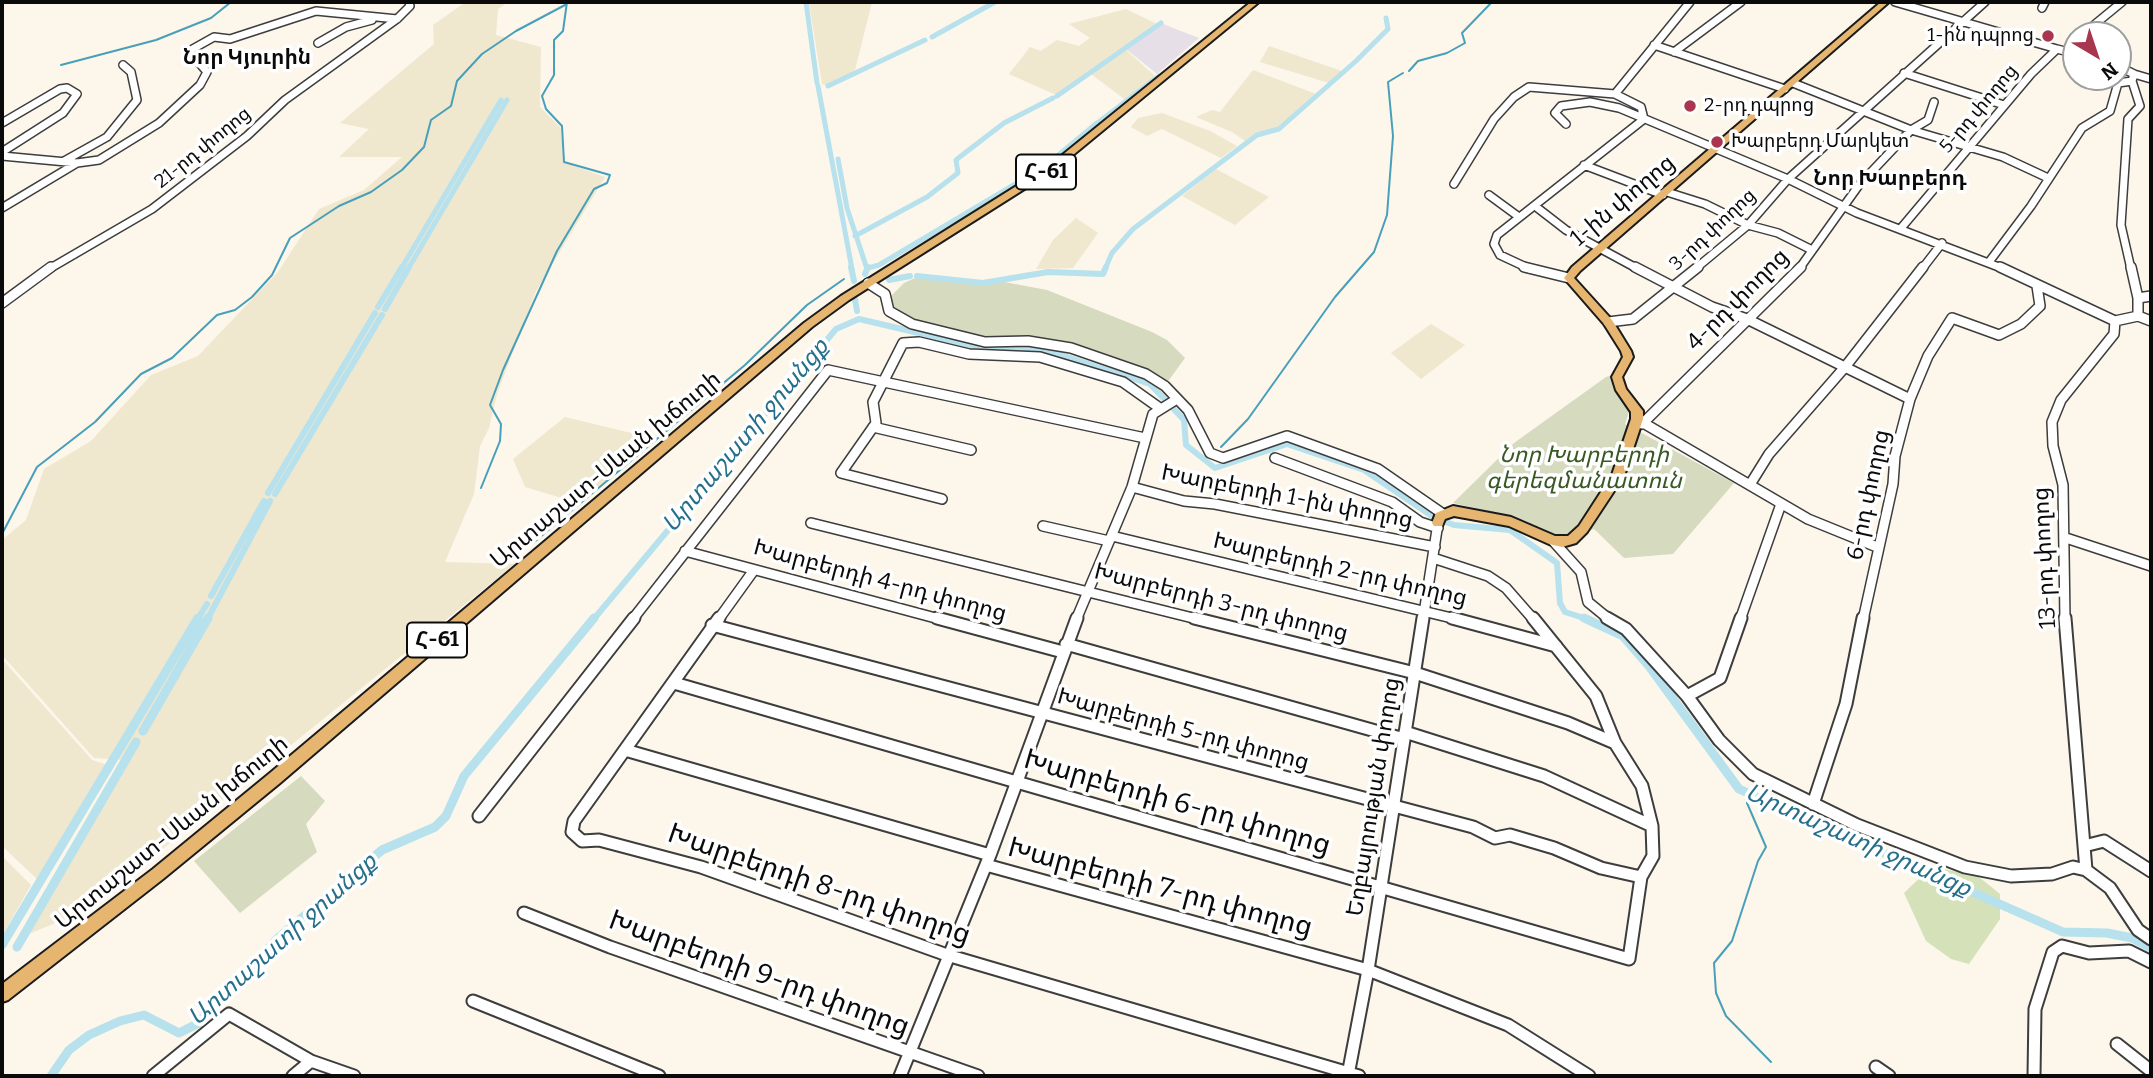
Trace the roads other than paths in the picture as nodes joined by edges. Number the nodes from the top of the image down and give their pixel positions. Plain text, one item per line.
1 (305, 2) edge
2 (409, 2) edge
3 (1255, 2) edge
4 (1690, 2) edge
5 (1741, 2) edge
6 (1885, 2) edge
7 (1895, 2) edge
8 (1985, 2) edge
9 (2122, 2) edge
10 (308, 11) junction
11 (375, 19) junction
12 (397, 19) junction
13 (1960, 21) junction
14 (2099, 21) edge
15 (257, 22) dead end
16 (253, 30) junction
17 (318, 43) dead end
18 (1654, 45) junction
19 (2057, 49) junction
20 (2062, 50) edge
21 (1674, 52) junction
22 (123, 65) dead end
23 (1904, 73) junction
24 (2133, 77) junction
25 (2151, 79) edge
26 (1789, 86) junction
27 (1615, 94) junction
28 (1934, 102) dead end
29 (2004, 105) junction
30 (2140, 106) junction
31 (2151, 109) edge
32 (1862, 110) junction
33 (1644, 119) junction
34 (2, 123) edge
35 (1566, 124) dead end
36 (1911, 130) junction
37 (1968, 149) junction
38 (1715, 150) junction
39 (2, 154) edge
40 (64, 161) junction
41 (77, 163) junction
42 (1584, 165) junction
43 (2048, 178) junction
44 (1788, 179) junction
45 (1454, 184) dead end
46 (1665, 193) junction
47 (1489, 195) dead end
48 (1535, 206) junction
49 (1844, 206) junction
50 (2, 208) edge
51 (1519, 217) junction
52 (1748, 225) junction
53 (1902, 228) junction
54 (1942, 243) junction
55 (1602, 248) junction
56 (1812, 250) junction
57 (1989, 262) junction
58 (1569, 278) junction
59 (868, 283) junction
60 (2037, 286) junction
61 (1673, 289) junction
62 (2151, 296) edge
63 (2138, 298) junction
64 (2, 303) edge
65 (2138, 316) junction
66 (1747, 318) junction
67 (2115, 320) junction
68 (2151, 321) edge
69 (1608, 322) junction
70 (1844, 367) junction
71 (883, 381) junction
72 (1910, 398) junction
73 (1177, 399) junction
74 (1161, 409) junction
75 (1640, 421) junction
76 (873, 427) junction
77 (1146, 439) junction
78 (971, 450) dead end
79 (1275, 458) dead end
80 (1751, 483) junction
81 (1132, 487) junction
82 (942, 499) dead end
83 (1781, 504) junction
84 (1440, 520) junction
85 (811, 523) dead end
86 (1043, 526) dead end
87 (1111, 538) junction
88 (2066, 538) junction
89 (1553, 541) junction
90 (1877, 547) junction
91 (685, 551) junction
92 (1434, 553) junction
93 (2151, 566) edge
94 (754, 570) junction
95 (1088, 592) junction
96 (1424, 613) junction
97 (712, 625) junction
98 (1558, 647) junction
99 (1065, 648) junction
100 (1415, 673) junction
101 (674, 683) junction
102 (1688, 696) junction
103 (1039, 713) junction
104 (1405, 736) junction
105 (1615, 743) junction
106 (625, 750) junction
107 (1014, 783) junction
108 (1813, 804) junction
109 (1393, 808) junction
110 (479, 816) dead end
111 (1652, 826) junction
112 (2084, 846) junction
113 (988, 860) junction
114 (2086, 870) junction
115 (2151, 871) edge
116 (1641, 877) junction
117 (1381, 886) junction
118 (524, 913) dead end
119 (2151, 939) edge
120 (947, 955) junction
121 (2151, 962) edge
122 (1367, 970) junction
123 (2, 995) edge
124 (473, 1000) dead end
125 (2117, 1044) dead end
126 (909, 1054) junction
127 (311, 1061) junction
128 (1876, 1067) dead end
129 (2151, 1071) edge
130 (346, 1075) edge
131 (1352, 1075) edge
132 (153, 1076) edge
133 (293, 1076) edge
134 (659, 1076) edge
135 (900, 1076) edge
136 (978, 1076) edge
137 (1589, 1076) edge
138 (1889, 1076) edge
139 (2034, 1076) edge

1 - 10 street
2 - 12 street, 21-րդ փողոց
3 - 59 main road, Արտաշատ-Սևան խճուղի / Հ-61
4 - 18 street
5 - 21 street
6 - 26 main road, 1-ին փողոց
7 - 13 street, 5-րդ փողոց
8 - 13 street, 3-րդ փողոց
9 - 14 street
10 - 11 street
10 - 16 street
11 - 12 street
11 - 17 street
12 - 64 street, 21-րդ փողոց
13 - 19 street, 5-րդ փողոց
13 - 23 street, 3-րդ փողոց
15 - 16 street
16 - 41 street
18 - 21 street
18 - 27 street
19 - 20 street
19 - 29 street, 5-րդ փողոց
21 - 26 street
22 - 40 street
23 - 29 street
23 - 32 street, 3-րդ փողոց
24 - 25 street
24 - 30 street
24 - 43 street
26 - 32 street
26 - 38 main road, 1-ին փողոց
27 - 33 street
27 - 45 street
28 - 36 street, 4-րդ փողոց
29 - 37 street, 5-րդ փողոց
30 - 31 street
30 - 63 street
32 - 36 street
32 - 44 street, 3-րդ փողոց
33 - 35 street
33 - 38 street
33 - 42 street
34 - 39 street
36 - 37 street
36 - 49 street, 4-րդ փողոց
37 - 43 street
37 - 53 street, 5-րդ փողոց
38 - 44 street
38 - 46 main road, 1-ին փողոց
39 - 40 street
40 - 41 street
41 - 50 street
42 - 46 street
42 - 48 street
43 - 57 street
44 - 49 street
44 - 52 street, 3-րդ փողոց
46 - 52 street
46 - 55 main road, 1-ին փողոց
47 - 51 street
48 - 51 street
48 - 55 street
49 - 53 street
49 - 56 street, 4-րդ փողոց
51 - 58 street
52 - 56 street
52 - 61 street, 3-րդ փողոց
53 - 54 street
54 - 57 street
54 - 70 street
55 - 58 main road, 1-ին փողոց
55 - 61 street
56 - 66 street, 4-րդ փողոց
57 - 60 street
58 - 69 main road, 1-ին փողոց
59 - 73 street
59 - 123 main road, Արտաշատ-Սևան խճուղի / Հ-61
60 - 67 street
60 - 72 street, 6-րդ փողոց
61 - 66 street
61 - 69 street, 3-րդ փողոց
62 - 63 street
63 - 65 street
65 - 67 street
65 - 68 street
66 - 70 street
66 - 75 street, 4-րդ փողոց
67 - 88 street, 13-րդ փողոց
69 - 75 main road, 1-ին փողոց
70 - 72 street
70 - 80 street
71 - 74 street
71 - 76 street
71 - 77 street
71 - 91 street
72 - 90 street, 6-րդ փողոց
73 - 74 street
73 - 84 street
74 - 77 street
75 - 80 street
75 - 89 main road
76 - 78 street
76 - 82 street
77 - 81 street
79 - 84 street
80 - 83 street
81 - 87 street
81 - 92 street, Խարբերդի 1-ին փողոց
83 - 90 street
83 - 102 street
84 - 89 main road
84 - 92 street, Եղբայրության փողոց
85 - 95 street, Խարբերդի 3-րդ փողոց
86 - 87 street, Խարբերդի 2-րդ փողոց
87 - 95 street
87 - 96 street, Խարբերդի 2-րդ փողոց
88 - 93 street
88 - 112 street, 13-րդ փողոց
89 - 102 street
90 - 108 street, 6-րդ փողոց
91 - 94 street, Խարբերդի 4-րդ փողոց
91 - 110 street
92 - 96 street, Եղբայրության փողոց
92 - 98 street, Խարբերդի 1-ին փողոց
94 - 97 street, Խարբերդի 8-րդ փողոց
94 - 99 street, Խարբերդի 4-րդ փողոց
95 - 99 street
95 - 100 street, Խարբերդի 3-րդ փողոց
96 - 98 street, Խարբերդի 2-րդ փողոց
96 - 100 street, Եղբայրության փողոց
97 - 101 street, Խարբերդի 8-րդ փողոց
97 - 103 street, Խարբերդի 5-րդ փողոց
98 - 105 street, Խարբերդի 1-ին փողոց
99 - 103 street
99 - 104 street, Խարբերդի 4-րդ փողոց
100 - 104 street, Եղբայրության փողոց
100 - 105 street, Խարբերդի 3-րդ փողոց
101 - 106 street, Խարբերդի 8-րդ փողոց
101 - 107 street, Խարբերդի 6-րդ փողոց
102 - 108 street
103 - 107 street
103 - 109 street, Խարբերդի 5-րդ փողոց
104 - 109 street, Եղբայրության փողոց
104 - 111 street, Խարբերդի 4-րդ փողոց
105 - 111 street, Խարբերդի 1-ին փողոց
106 - 113 street, Խարբերդի 7-րդ փողոց
106 - 120 street, Խարբերդի 8-րդ փողոց
107 - 113 street
107 - 117 street, Խարբերդի 6-րդ փողոց
108 - 114 street
109 - 116 street, Խարբերդի 5-րդ փողոց
109 - 117 street, Եղբայրության փողոց
111 - 116 street, Խարբերդի 1-ին փողոց
112 - 114 street, 13-րդ փողոց
112 - 115 street
113 - 120 street
113 - 122 street, Խարբերդի 7-րդ փողոց
114 - 119 street
116 - 117 street, Խարբերդի 6-րդ փողոց
117 - 122 street, Եղբայրության փողոց
118 - 126 street, Խարբերդի 9-րդ փողոց
120 - 126 street
120 - 131 street, Խարբերդի 8-րդ փողոց
121 - 139 street
122 - 131 street, Եղբայրության փողոց
122 - 137 street, Խարբերդի 7-րդ փողոց
124 - 134 street
125 - 129 street
126 - 135 street
126 - 136 street, Խարբերդի 9-րդ փողոց
127 - 130 street
127 - 132 street
127 - 133 street
128 - 138 street

